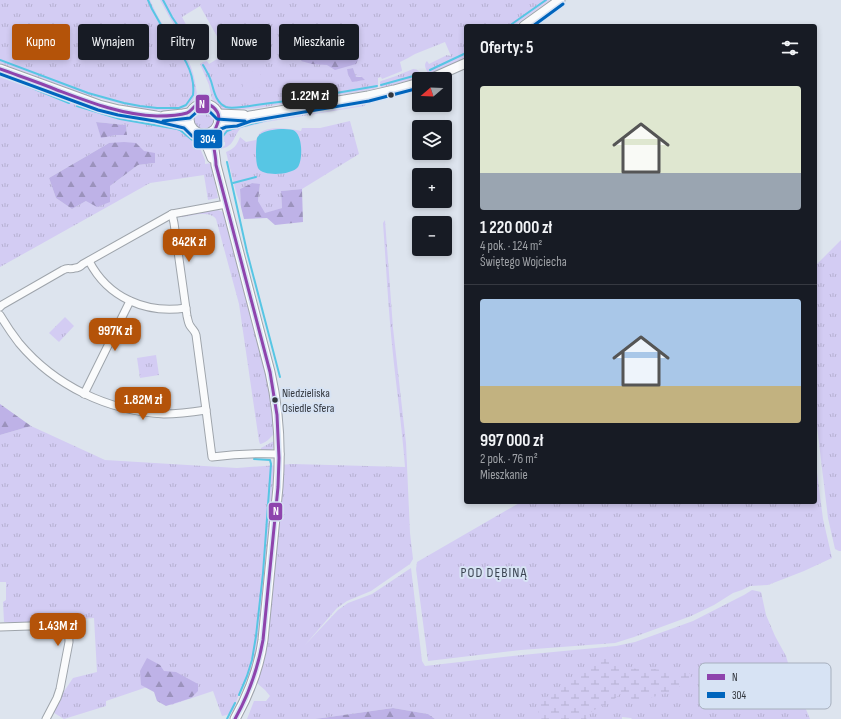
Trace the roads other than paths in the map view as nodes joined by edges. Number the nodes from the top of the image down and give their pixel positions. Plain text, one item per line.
1 (560, 0) edge
2 (527, 24) edge
3 (464, 64) edge
4 (0, 68) edge
5 (446, 72) edge
6 (412, 85) edge
7 (189, 113) junction
8 (218, 114) junction
9 (156, 116) junction
10 (250, 116) junction
11 (189, 125) junction
12 (216, 128) junction
13 (201, 134) junction
14 (216, 165) junction
15 (226, 204) junction
16 (172, 214) junction
17 (89, 261) junction
18 (130, 301) junction
19 (0, 307) edge
20 (186, 308) junction
21 (0, 315) edge
22 (84, 394) junction
23 (206, 410) junction
24 (280, 454) junction
25 (0, 627) edge
26 (46, 719) edge
27 (235, 719) edge

1 - 2 street
3 - 5 street
4 - 9 street
6 - 10 street
7 - 8 street
7 - 9 street
7 - 11 street
8 - 10 street
8 - 12 street
9 - 11 street
10 - 12 street
11 - 13 street
12 - 13 street
12 - 14 street
13 - 14 street
14 - 15 street
15 - 16 street
15 - 24 street
16 - 17 street
16 - 20 street
17 - 18 street
17 - 19 street
18 - 20 street
18 - 22 street
20 - 23 street
21 - 22 street
22 - 23 street
23 - 24 street
24 - 27 street
25 - 26 street

